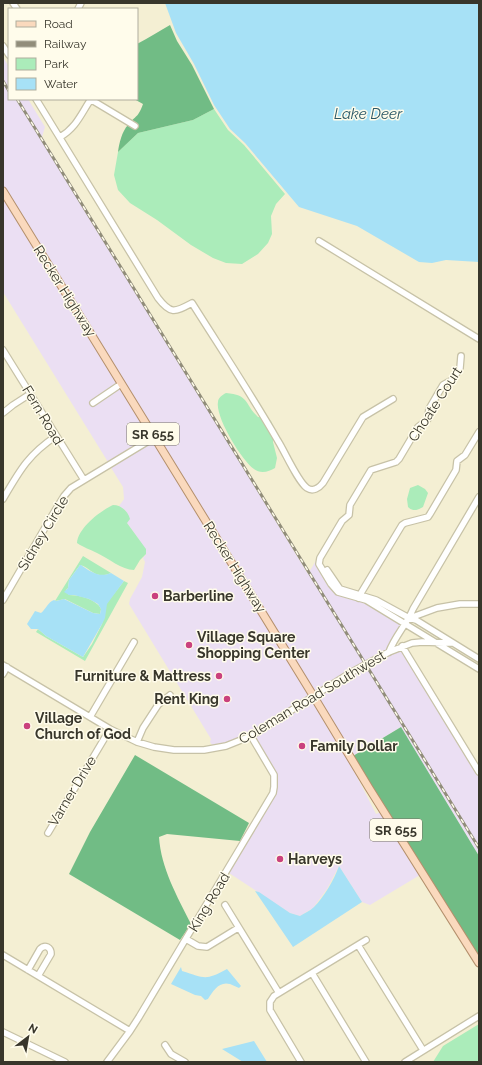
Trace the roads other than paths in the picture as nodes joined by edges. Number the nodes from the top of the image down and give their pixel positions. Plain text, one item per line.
1 (37, 100) edge
2 (89, 100) edge
3 (92, 100) edge
4 (134, 126) dead end
5 (60, 137) junction
6 (3, 191) edge
7 (319, 241) dead end
8 (479, 339) edge
9 (3, 350) edge
10 (461, 356) dead end
11 (121, 384) junction
12 (30, 394) junction
13 (393, 399) dead end
14 (93, 403) dead end
15 (3, 413) edge
16 (479, 432) edge
17 (56, 436) junction
18 (154, 437) junction
19 (84, 480) junction
20 (479, 497) edge
21 (3, 499) edge
22 (359, 596) junction
23 (3, 600) edge
24 (479, 604) edge
25 (408, 621) junction
26 (134, 642) dead end
27 (436, 643) junction
28 (452, 643) junction
29 (402, 646) junction
30 (389, 652) junction
31 (479, 659) edge
32 (5, 666) edge
33 (479, 669) edge
34 (3, 674) edge
35 (170, 695) dead end
36 (314, 696) junction
37 (90, 717) junction
38 (110, 729) junction
39 (250, 736) junction
40 (137, 742) junction
41 (479, 772) edge
42 (48, 833) dead end
43 (225, 905) dead end
44 (238, 928) junction
45 (186, 940) junction
46 (366, 940) dead end
47 (358, 945) junction
48 (3, 955) edge
49 (478, 960) edge
50 (28, 970) junction
51 (312, 973) junction
52 (38, 976) junction
53 (279, 993) junction
54 (479, 1016) edge
55 (130, 1031) junction
56 (3, 1032) edge
57 (165, 1044) dead end
58 (423, 1050) junction
59 (64, 1062) edge
60 (107, 1062) edge
61 (185, 1062) edge
62 (301, 1062) edge
63 (366, 1062) edge
64 (404, 1062) edge

1 - 5 street
2 - 5 street
3 - 4 street
5 - 13 street
6 - 11 main road, Recker Highway / SR 655
7 - 8 street
9 - 12 street, Fern Road
10 - 22 street, Choate Court
11 - 14 street
11 - 18 main road, Recker Highway / SR 655
12 - 15 street
12 - 17 street, Fern Road
16 - 22 street
17 - 19 street, Fern Road
17 - 21 street
18 - 19 street, Sidney Circle
18 - 36 main road, Recker Highway / SR 655
19 - 23 street, Sidney Circle
20 - 25 street
22 - 25 street
24 - 25 street
25 - 27 street
25 - 28 street
25 - 30 street
26 - 37 street
27 - 28 street, Coleman Road Southwest
27 - 29 street, Coleman Road Southwest
27 - 33 street
28 - 31 street
29 - 30 street, Coleman Road Southwest
29 - 41 street
30 - 36 street, Coleman Road Southwest
32 - 34 street
32 - 37 street, Coleman Road Southwest
35 - 40 street
36 - 39 street, Coleman Road Southwest
36 - 49 main road, Recker Highway / SR 655
37 - 38 street, Coleman Road Southwest
38 - 40 street, Coleman Road Southwest
38 - 42 street, Varner Drive
39 - 40 street, Coleman Road Southwest
39 - 45 street, King Road
43 - 44 street
44 - 45 street
44 - 53 street
45 - 55 street, King Road
46 - 47 street
47 - 51 street
47 - 58 street
48 - 50 street
50 - 52 street
50 - 52 street
51 - 53 street
51 - 63 street
52 - 55 street
53 - 62 street
54 - 58 street
55 - 60 street, King Road
56 - 59 street
57 - 61 street
58 - 64 street

